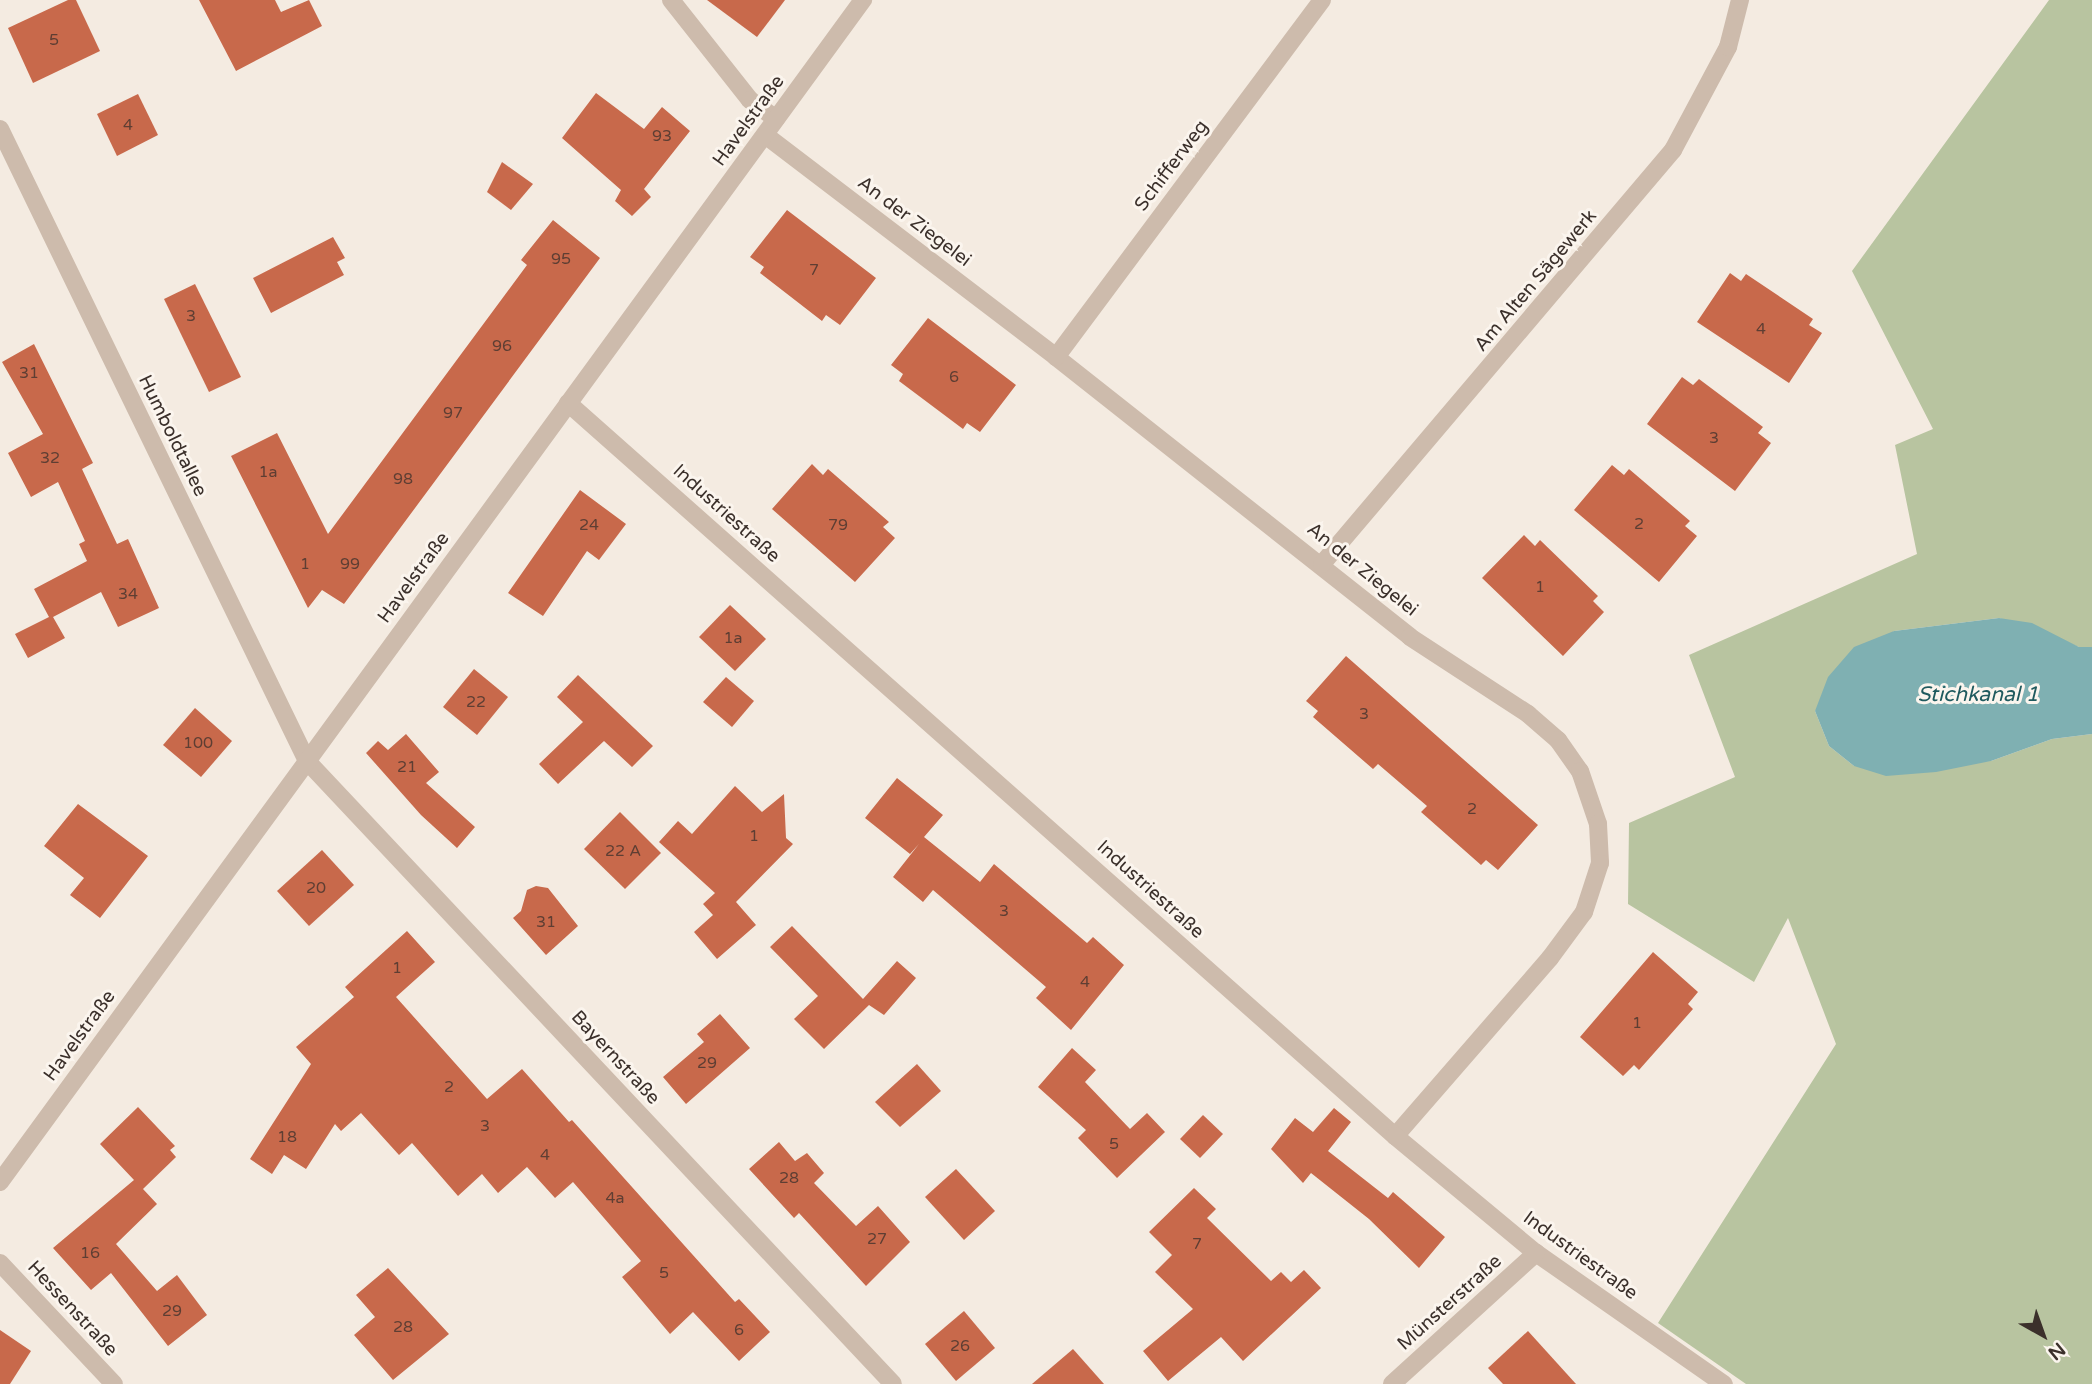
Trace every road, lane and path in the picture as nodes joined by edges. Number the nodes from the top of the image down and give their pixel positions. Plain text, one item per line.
1 (671, 0) edge
2 (863, 0) edge
3 (1322, 0) edge
4 (1740, 0) edge
5 (776, 119) junction
6 (765, 135) junction
7 (2, 139) edge
8 (1056, 357) junction
9 (568, 403) junction
10 (1322, 564) junction
11 (307, 761) junction
12 (1395, 1136) junction
13 (0, 1182) edge
14 (1536, 1253) junction
15 (0, 1264) edge
16 (114, 1384) edge
17 (893, 1384) edge
18 (1392, 1384) edge
19 (1724, 1384) edge

1 - 5 street
2 - 5 street, Havelstraße
3 - 8 street, Schifferweg
4 - 10 street, Am Alten Sägewerk
5 - 6 street, Havelstraße
6 - 8 street, An der Ziegelei
6 - 9 street, Havelstraße
7 - 11 street, Humboldtallee
8 - 10 street, An der Ziegelei
9 - 11 street, Havelstraße
9 - 12 street, Industriestraße
10 - 12 street, An der Ziegelei
11 - 13 street, Havelstraße
11 - 17 street, Bayernstraße
12 - 14 street, Industriestraße
14 - 18 street, Münsterstraße
14 - 19 street, Industriestraße
15 - 16 street, Hessenstraße

